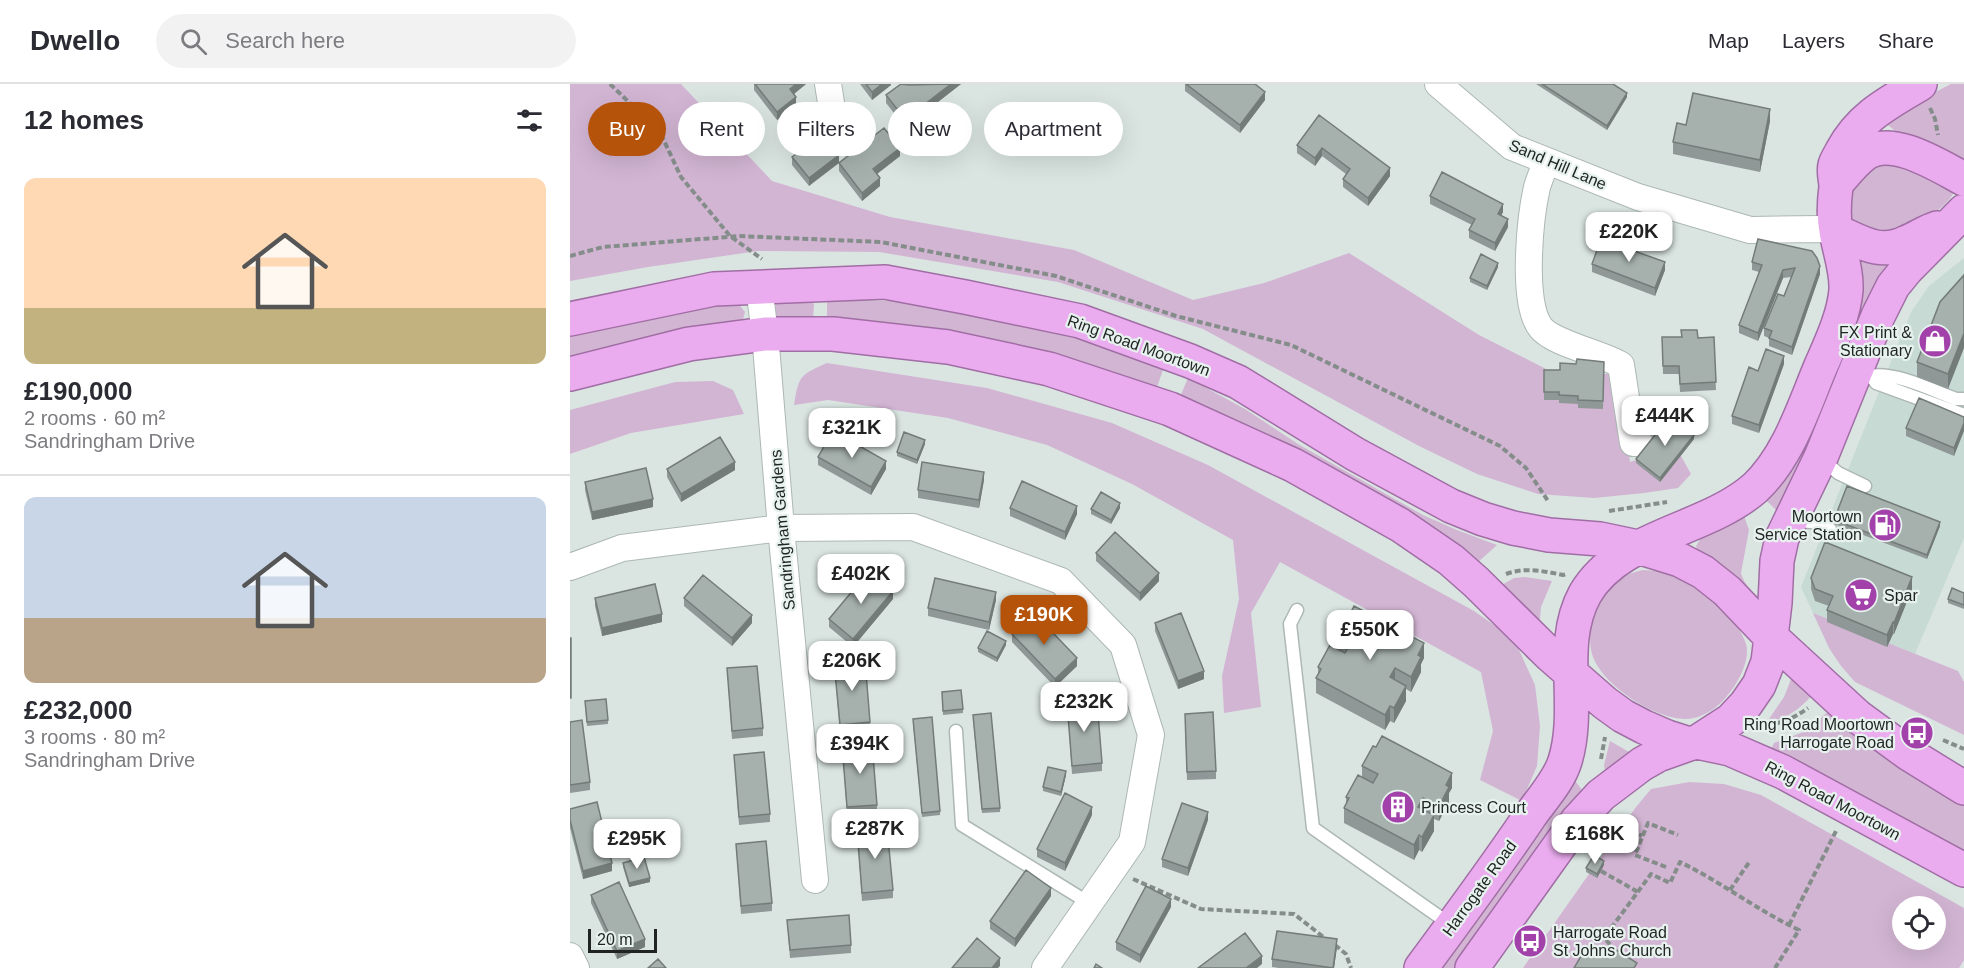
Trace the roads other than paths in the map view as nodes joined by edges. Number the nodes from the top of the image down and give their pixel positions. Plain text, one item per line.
1 (828, 84) edge
2 (1438, 84) edge
3 (1925, 95) edge
4 (831, 102) edge
5 (1546, 161) junction
6 (1964, 179) edge
7 (1836, 184) junction
8 (1957, 218) edge
9 (1836, 231) junction
10 (764, 287) junction
11 (570, 319) edge
12 (765, 334) junction
13 (1864, 373) junction
14 (570, 374) edge
15 (1964, 399) edge
16 (1964, 415) edge
17 (1640, 443) dead end
18 (1821, 457) junction
19 (1865, 486) dead end
20 (1790, 520) junction
21 (781, 528) junction
22 (1830, 529) dead end
23 (1638, 547) junction
24 (570, 567) edge
25 (1297, 610) dead end
26 (1771, 637) junction
27 (1572, 674) junction
28 (956, 731) dead end
29 (1693, 743) junction
30 (1964, 788) edge
31 (1964, 870) edge
32 (815, 880) dead end
33 (1089, 903) junction
34 (1452, 926) junction
35 (570, 956) edge
36 (576, 968) edge
37 (1045, 968) edge
38 (1421, 968) edge
39 (1472, 968) edge

1 - 4 street
2 - 5 street, Sand Hill Lane
3 - 7 highway
5 - 9 street, Sand Hill Lane
5 - 17 street
6 - 7 highway
7 - 9 highway
8 - 9 highway
8 - 13 highway
9 - 23 highway
10 - 11 highway, Ring Road Moortown
10 - 12 street, Sandringham Gardens
10 - 23 highway, Ring Road Moortown
12 - 14 highway
12 - 21 street, Sandringham Gardens
12 - 27 highway
13 - 15 lane
13 - 16 lane
13 - 18 highway
18 - 19 lane
18 - 20 highway
20 - 22 lane
20 - 26 highway
21 - 24 street
21 - 32 street, Sandringham Gardens
21 - 33 street
23 - 26 highway
23 - 27 highway
25 - 34 lane
26 - 29 highway
26 - 30 highway
27 - 29 highway
27 - 34 highway, Harrogate Road
28 - 33 lane
29 - 31 highway, Ring Road Moortown
29 - 39 highway
33 - 37 street
34 - 38 highway, Harrogate Road
35 - 36 street

